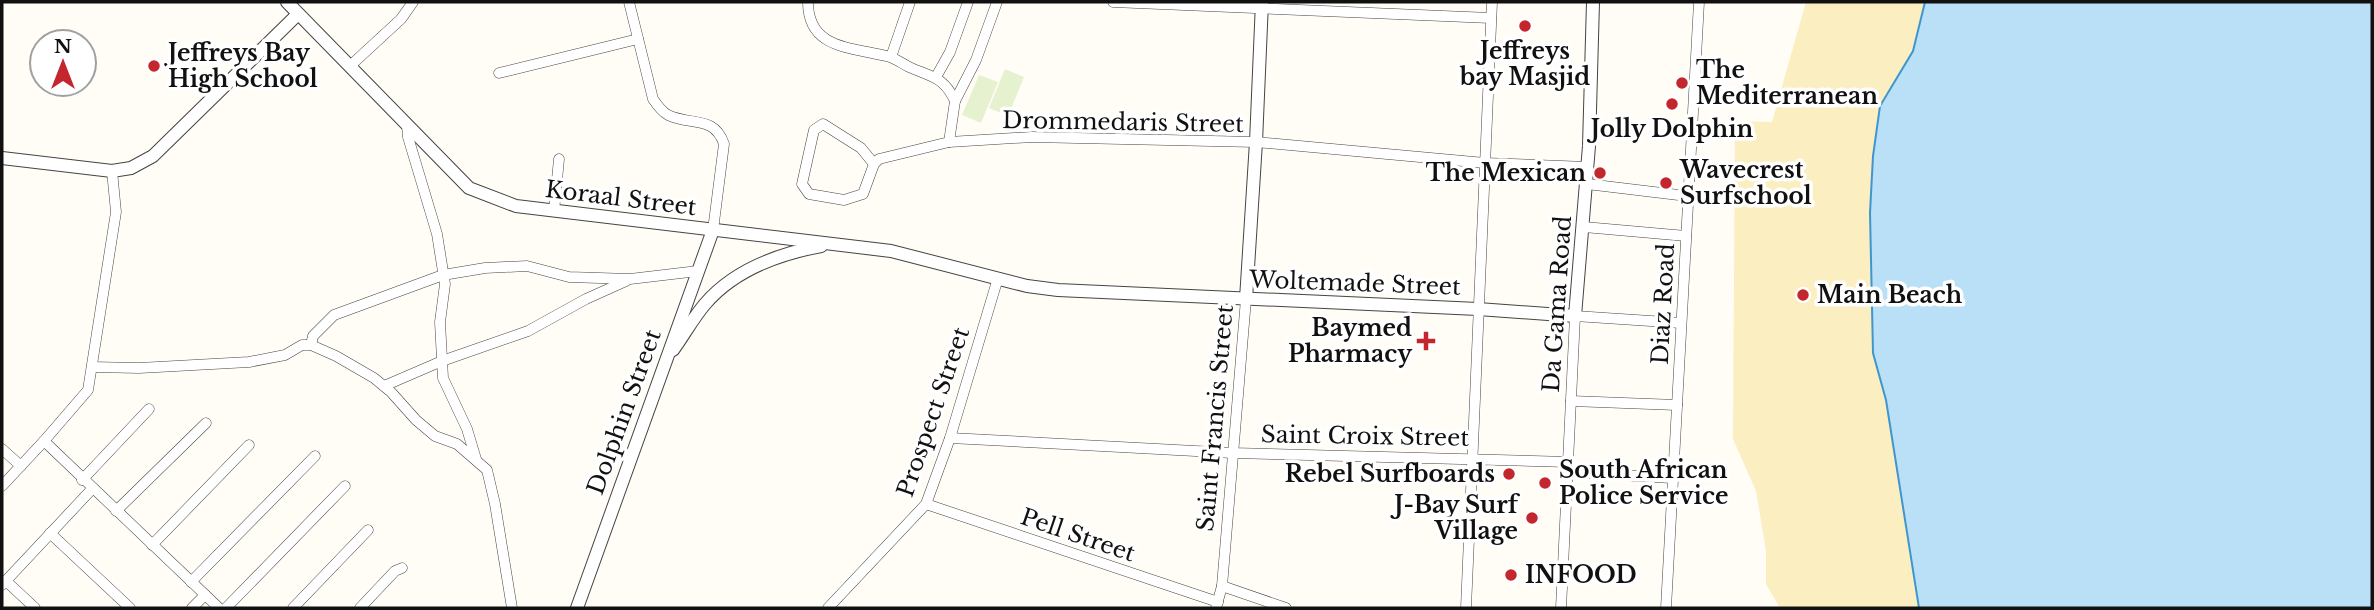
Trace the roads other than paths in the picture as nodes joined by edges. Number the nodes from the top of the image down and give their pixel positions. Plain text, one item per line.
1 (286, 2) edge
2 (413, 2) edge
3 (629, 2) edge
4 (808, 2) edge
5 (910, 2) edge
6 (968, 2) edge
7 (997, 2) edge
8 (1113, 2) edge
9 (1492, 2) edge
10 (1593, 2) edge
11 (1699, 2) edge
12 (1261, 5) edge
13 (298, 15) junction
14 (1491, 18) junction
15 (638, 39) junction
16 (891, 57) junction
17 (349, 66) junction
18 (499, 73) dead end
19 (936, 77) junction
20 (956, 102) junction
21 (407, 125) junction
22 (949, 142) junction
23 (1256, 142) junction
24 (2, 158) edge
25 (559, 159) dead end
26 (1485, 163) junction
27 (874, 164) junction
28 (1587, 167) junction
29 (112, 171) junction
30 (1587, 184) junction
31 (1688, 196) junction
32 (554, 211) junction
33 (1584, 227) junction
34 (713, 230) junction
35 (1686, 236) junction
36 (835, 243) junction
37 (698, 271) junction
38 (443, 275) junction
39 (998, 278) junction
40 (630, 279) junction
41 (1027, 286) joint
42 (1246, 299) junction
43 (1478, 309) junction
44 (1575, 316) junction
45 (1681, 323) junction
46 (311, 345) junction
47 (443, 361) junction
48 (663, 365) junction
49 (92, 367) junction
50 (384, 386) junction
51 (1571, 401) junction
52 (1677, 405) junction
53 (149, 409) dead end
54 (206, 424) dead end
55 (950, 438) junction
56 (44, 441) junction
57 (249, 445) dead end
58 (2, 449) edge
59 (1233, 453) junction
60 (315, 456) dead end
61 (1471, 458) junction
62 (476, 459) junction
63 (21, 466) junction
64 (1569, 467) junction
65 (1672, 478) junction
66 (82, 480) junction
67 (2, 486) edge
68 (345, 486) dead end
69 (92, 489) junction
70 (926, 504) junction
71 (116, 511) junction
72 (368, 530) dead end
73 (50, 533) junction
74 (152, 545) junction
75 (402, 568) dead end
76 (191, 582) junction
77 (4, 583) edge
78 (1222, 586) junction
79 (205, 595) junction
80 (1217, 605) edge
81 (35, 608) edge
82 (130, 608) edge
83 (192, 608) edge
84 (219, 608) edge
85 (226, 608) edge
86 (293, 608) edge
87 (360, 608) edge
88 (512, 608) edge
89 (576, 608) edge
90 (830, 608) edge
91 (1286, 608) edge
92 (1466, 608) edge
93 (1562, 608) edge
94 (1666, 608) edge

1 - 13 street, Koraal Street
2 - 17 street
3 - 15 street
4 - 16 street
5 - 16 street
6 - 19 street
7 - 20 street
8 - 12 street
9 - 14 street
10 - 28 street, Da Gama Road
11 - 31 street, Diaz Road
12 - 14 street
12 - 23 street, Saint Francis Street
13 - 17 street, Koraal Street
13 - 29 street
14 - 26 street
15 - 18 street
15 - 34 street
16 - 19 street
17 - 21 street, Koraal Street
19 - 20 street
20 - 22 street
21 - 32 street, Koraal Street
21 - 38 street
22 - 23 street, Drommedaris Street
22 - 27 street, Drommedaris Street
23 - 26 street, Drommedaris Street
23 - 42 street, Saint Francis Street
24 - 29 street
25 - 32 street
26 - 28 street, Drommedaris Street
26 - 43 street
27 - 27 street
28 - 30 street, Da Gama Road
29 - 49 street
30 - 31 street
30 - 33 street, Da Gama Road
31 - 35 street, Diaz Road
32 - 34 street, Koraal Street
33 - 35 street
33 - 44 street, Da Gama Road
34 - 36 street, Koraal Street
34 - 37 street, Dolphin Street
35 - 45 street, Diaz Road
36 - 39 street, Koraal Street
36 - 48 street
37 - 40 street
37 - 48 street, Dolphin Street
38 - 40 street
38 - 46 street
38 - 47 street
39 - 41 street, Koraal Street
39 - 55 street, Prospect Street
40 - 47 street
41 - 42 street, Woltemade Street
42 - 43 street, Woltemade Street
42 - 59 street, Saint Francis Street
43 - 44 street, Woltemade Street
43 - 61 street
44 - 45 street, Woltemade Street
44 - 51 street, Da Gama Road
45 - 52 street, Diaz Road
46 - 49 street
46 - 50 street
47 - 50 street
47 - 62 street
48 - 89 street, Dolphin Street
49 - 56 street
50 - 62 street
51 - 52 street
51 - 64 street, Da Gama Road
52 - 65 street, Diaz Road
53 - 66 street
54 - 71 street
55 - 59 street, Saint Croix Street
55 - 70 street, Prospect Street
56 - 63 street
56 - 66 street
57 - 74 street
58 - 63 street
59 - 61 street, Saint Croix Street
59 - 78 street, Saint Francis Street
60 - 76 street
61 - 64 street, Saint Croix Street
61 - 92 street
62 - 88 street
63 - 67 street
64 - 65 street, Saint Croix Street
64 - 93 street, Da Gama Road
65 - 94 street, Diaz Road
66 - 69 street
68 - 85 street
69 - 71 street
69 - 73 street
70 - 80 street, Pell Street
70 - 90 street, Prospect Street
71 - 74 street
72 - 86 street
73 - 77 street
73 - 82 street
74 - 76 street
75 - 87 street
76 - 79 street
77 - 81 street
78 - 80 street, Saint Francis Street
78 - 91 street
79 - 83 street
79 - 84 street

